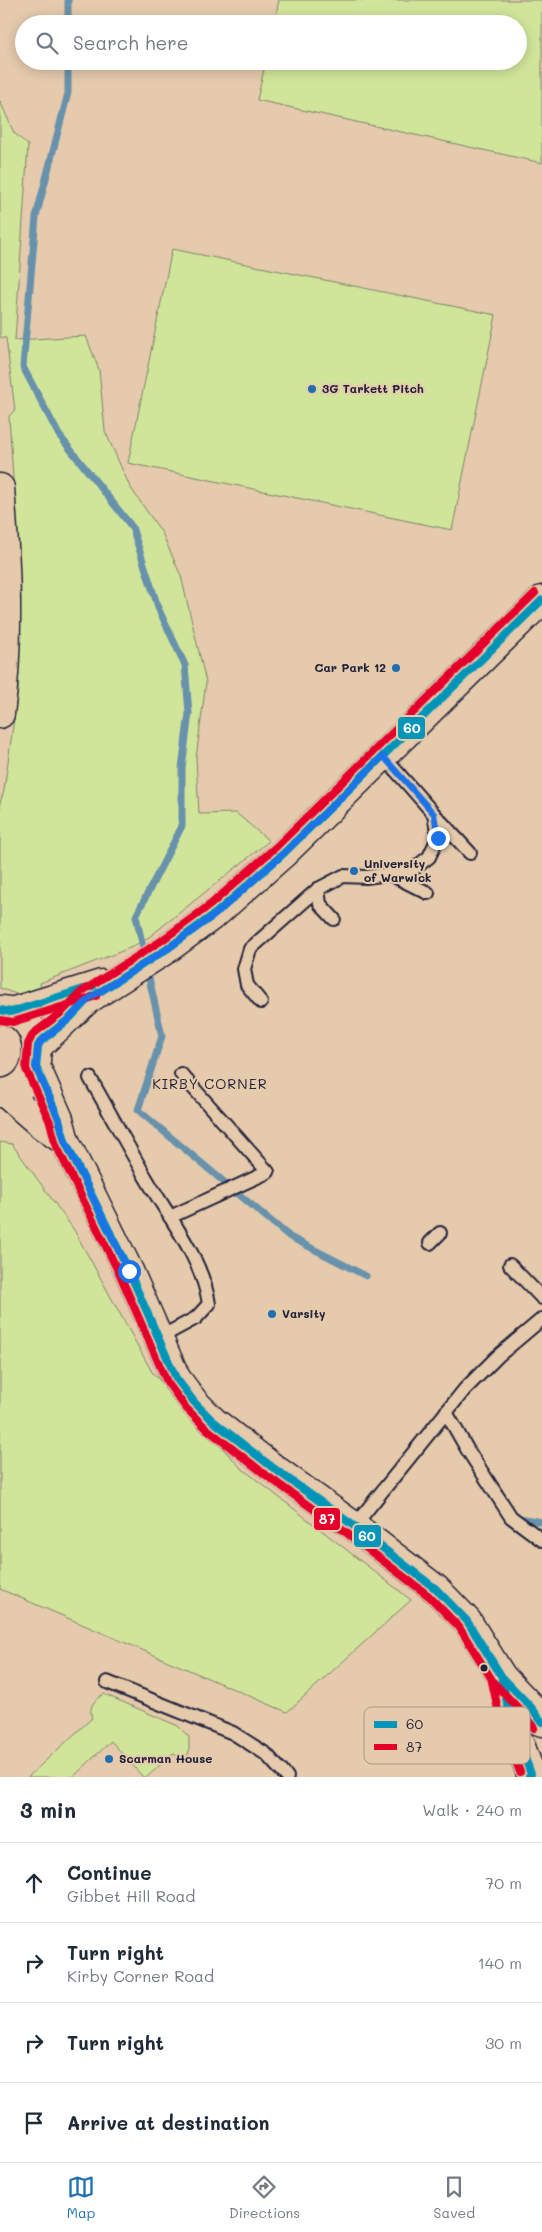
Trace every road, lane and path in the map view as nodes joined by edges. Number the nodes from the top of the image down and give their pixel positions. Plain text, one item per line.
1 (0, 488) edge
2 (542, 600) edge
3 (0, 714) edge
4 (383, 756) junction
5 (434, 814) junction
6 (470, 853) dead end
7 (390, 874) junction
8 (318, 889) junction
9 (428, 893) dead end
10 (334, 919) dead end
11 (123, 976) junction
12 (261, 1002) dead end
13 (6, 1011) edge
14 (37, 1056) junction
15 (181, 1074) dead end
16 (90, 1078) dead end
17 (2, 1093) edge
18 (65, 1141) junction
19 (170, 1218) junction
20 (440, 1233) dead end
21 (430, 1243) dead end
22 (510, 1265) dead end
23 (542, 1298) edge
24 (542, 1319) edge
25 (160, 1338) junction
26 (446, 1412) junction
27 (354, 1526) junction
28 (542, 1540) edge
29 (502, 1678) junction
30 (106, 1682) dead end
31 (508, 1707) edge
32 (542, 1722) edge
33 (287, 1777) edge

1 - 3 street
2 - 4 street
4 - 5 lane
4 - 11 street
5 - 6 lane
5 - 7 lane
7 - 8 lane
7 - 9 lane
8 - 10 lane
8 - 12 lane
11 - 13 street
11 - 14 street
13 - 14 street
14 - 17 street
14 - 18 street
15 - 19 lane
16 - 19 lane
17 - 18 street
18 - 25 street
19 - 25 lane
20 - 21 lane
22 - 23 lane
24 - 26 lane
25 - 27 street
26 - 27 lane
26 - 28 lane
27 - 29 street
29 - 31 street
29 - 32 street
30 - 33 lane

